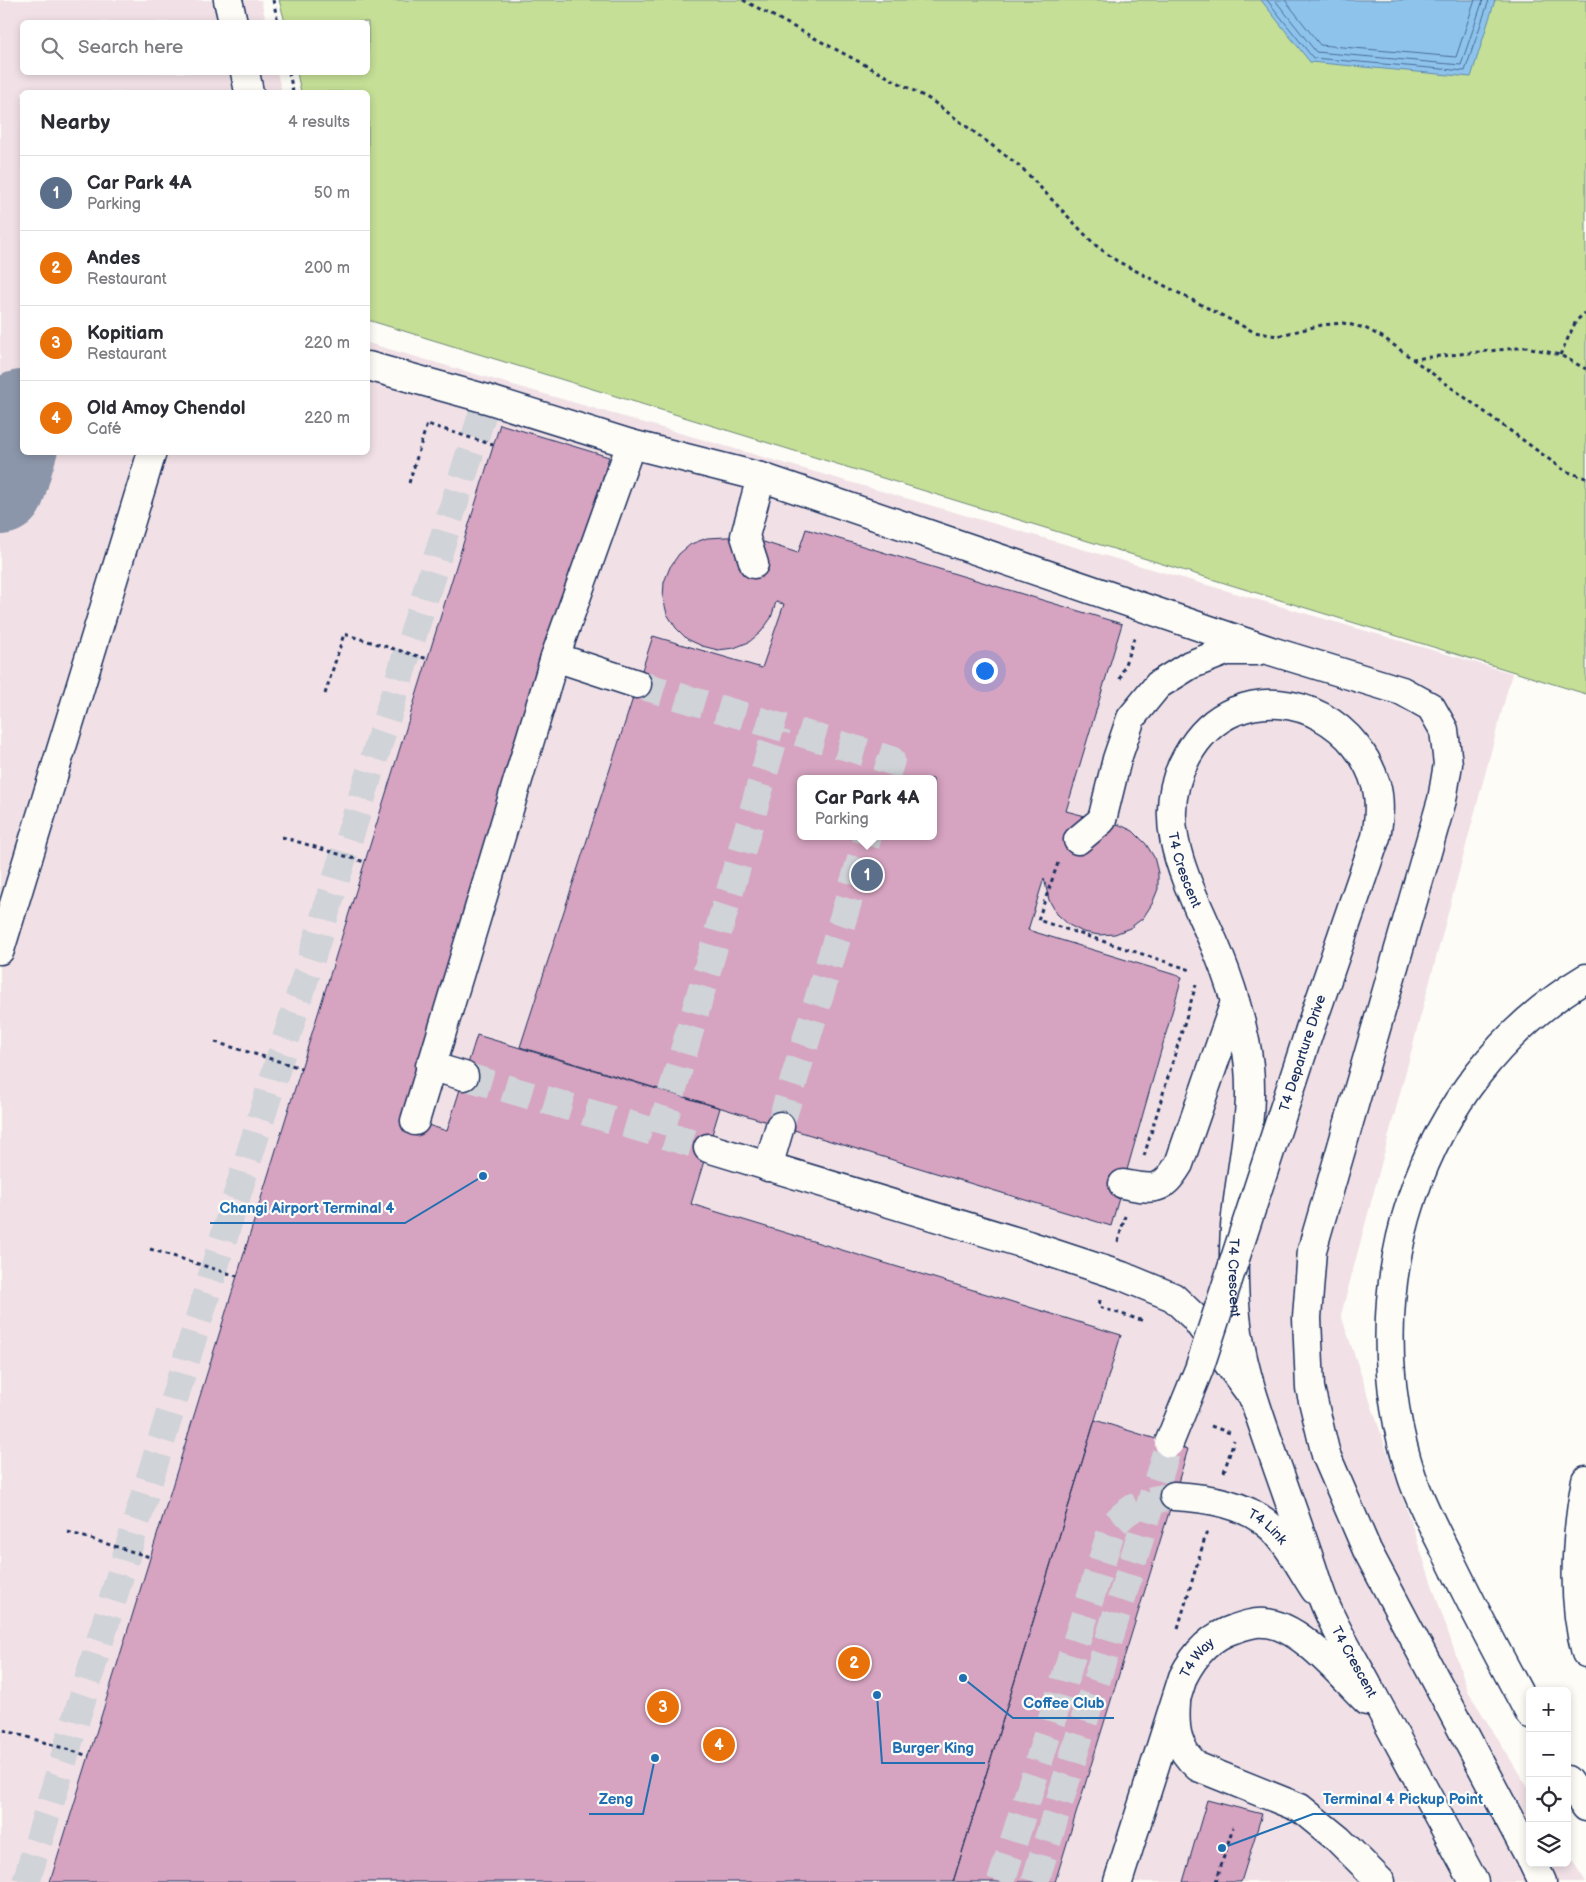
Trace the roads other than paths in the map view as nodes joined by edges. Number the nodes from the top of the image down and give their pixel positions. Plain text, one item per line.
1 (228, 0) edge
2 (233, 20) edge
3 (245, 75) edge
4 (248, 90) edge
5 (370, 367) edge
6 (631, 444) junction
7 (151, 455) edge
8 (761, 477) junction
9 (754, 564) dead end
10 (1271, 651) junction
11 (555, 657) junction
12 (636, 684) tunnel mouth
13 (1284, 704) joint
14 (1078, 840) dead end
15 (0, 950) edge
16 (1586, 978) edge
17 (1235, 1002) junction
18 (430, 1066) junction
19 (464, 1076) tunnel mouth
20 (416, 1122) dead end
21 (780, 1126) tunnel mouth
22 (708, 1148) tunnel mouth
23 (768, 1166) junction
24 (1123, 1184) dead end
25 (1254, 1398) junction
26 (1169, 1443) tunnel mouth
27 (1586, 1480) edge
28 (1174, 1496) tunnel mouth
29 (1327, 1609) junction
30 (1586, 1653) edge
31 (1176, 1696) junction
32 (1526, 1706) edge
33 (1386, 1719) junction
34 (1571, 1786) edge
35 (1586, 1807) edge
36 (1526, 1850) edge
37 (1535, 1867) edge
38 (1374, 1879) edge
39 (1118, 1882) edge
40 (1474, 1882) edge
41 (1542, 1882) edge

1 - 2 main road
3 - 4 main road
5 - 6 main road
6 - 8 main road
6 - 11 main road
7 - 15 main road
8 - 9 main road
8 - 10 main road
10 - 14 main road
10 - 36 main road
11 - 12 main road
11 - 18 main road
13 - 17 main road, T4 Crescent
13 - 26 main road, T4 Departure Drive, bridge
16 - 32 main road
17 - 24 main road
17 - 25 main road, T4 Crescent
18 - 19 main road
18 - 20 main road
21 - 23 main road
22 - 23 main road
23 - 25 main road
25 - 29 main road, T4 Crescent
27 - 30 main road
28 - 29 main road, T4 Link
29 - 33 main road, T4 Crescent
31 - 33 main road, T4 Way
31 - 38 main road
31 - 39 main road, T4 Way
33 - 40 main road, T4 Crescent
34 - 35 main road
37 - 41 main road

